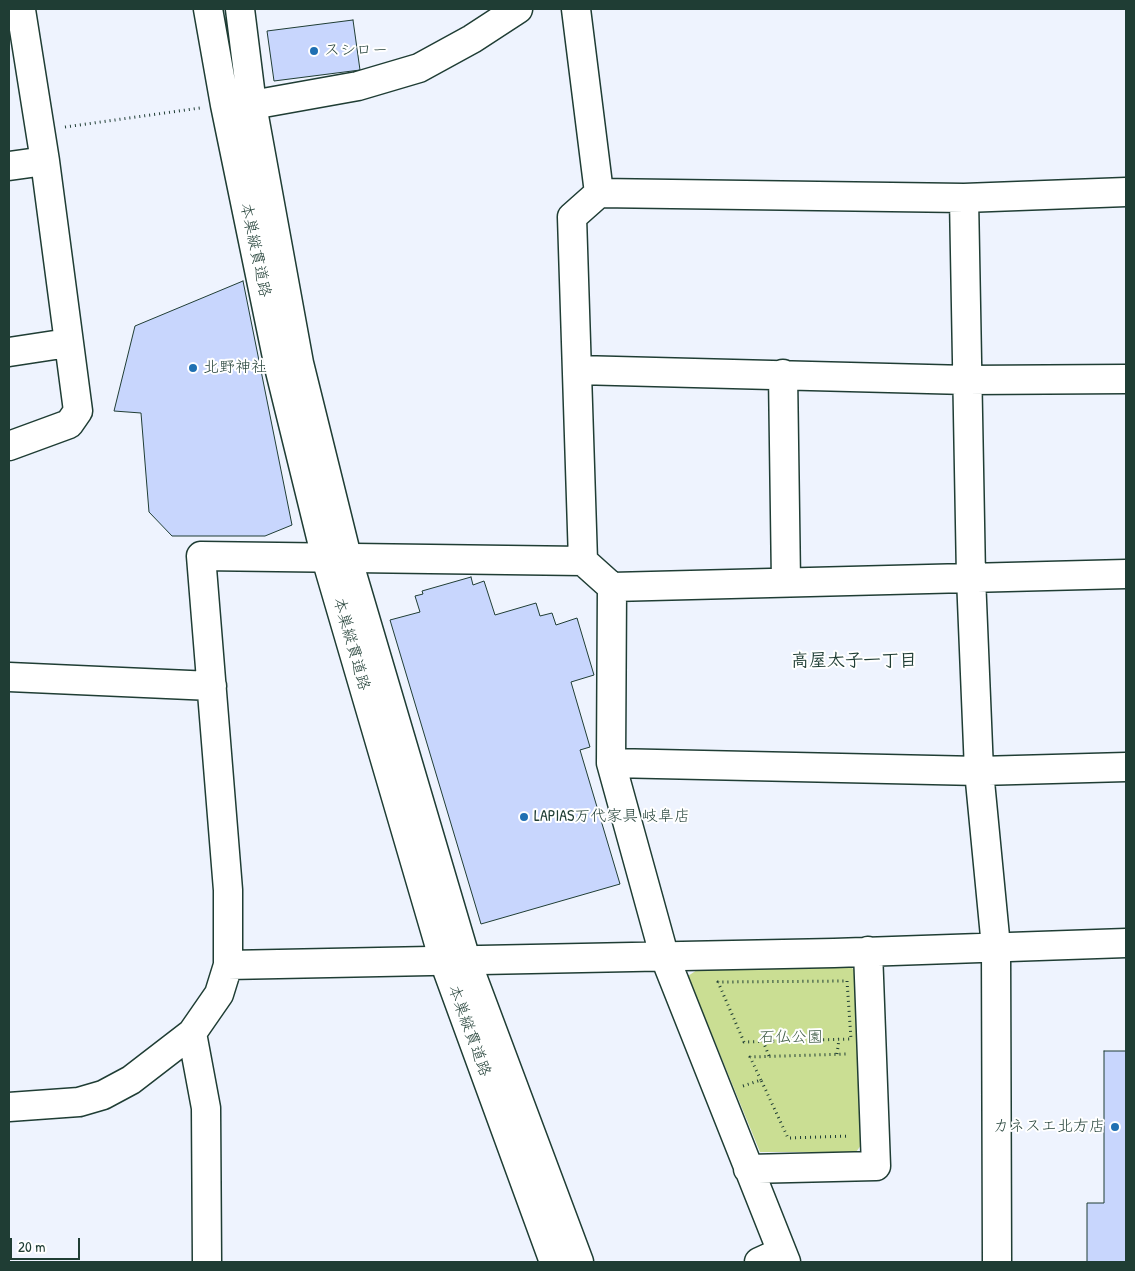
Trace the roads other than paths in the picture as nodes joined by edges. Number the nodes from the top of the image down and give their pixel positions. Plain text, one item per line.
1 (208, 9) edge
2 (240, 9) edge
3 (518, 9) edge
4 (576, 9) edge
5 (9, 12) edge
6 (224, 105) junction
7 (252, 105) junction
8 (45, 161) junction
9 (9, 166) edge
10 (1126, 192) edge
11 (599, 193) junction
12 (964, 198) junction
13 (68, 343) junction
14 (9, 352) edge
15 (577, 370) junction
16 (783, 374) junction
17 (1126, 379) edge
18 (967, 380) junction
19 (9, 446) edge
20 (336, 557) junction
21 (583, 561) junction
22 (1126, 574) edge
23 (971, 577) junction
24 (786, 582) junction
25 (612, 587) junction
26 (9, 677) edge
27 (212, 686) junction
28 (611, 763) junction
29 (1126, 767) edge
30 (979, 771) junction
31 (1126, 943) edge
32 (996, 947) junction
33 (868, 952) junction
34 (664, 955) junction
35 (455, 961) junction
36 (228, 965) junction
37 (192, 1033) junction
38 (9, 1107) edge
39 (748, 1169) junction
40 (775, 1259) edge
41 (207, 1262) edge
42 (554, 1262) edge
43 (579, 1262) edge
44 (997, 1262) edge

1 - 6 street, 本巣縦貫道路
2 - 7 street, 本巣縦貫道路
3 - 7 street
4 - 11 street
5 - 8 street
6 - 7 street
6 - 20 street, 本巣縦貫道路
7 - 20 street, 本巣縦貫道路
8 - 9 street
8 - 13 street
10 - 12 street
11 - 12 street
11 - 15 street
12 - 18 street
13 - 14 street
13 - 19 street
15 - 16 street
15 - 21 street
16 - 18 street
16 - 24 street
17 - 18 street
18 - 23 street
20 - 21 street
20 - 27 street
20 - 35 street, 本巣縦貫道路
21 - 25 street
22 - 23 street
23 - 24 street
23 - 30 street
24 - 25 street
25 - 28 street
26 - 27 street
27 - 36 street
28 - 30 street
28 - 34 street
29 - 30 street
30 - 32 street
31 - 32 street
32 - 33 street
32 - 44 street
33 - 34 street
33 - 39 street
34 - 35 street
34 - 39 street
35 - 36 street
35 - 42 street, 本巣縦貫道路
35 - 43 street, 本巣縦貫道路
36 - 37 street
37 - 38 street
37 - 41 street
39 - 40 street

